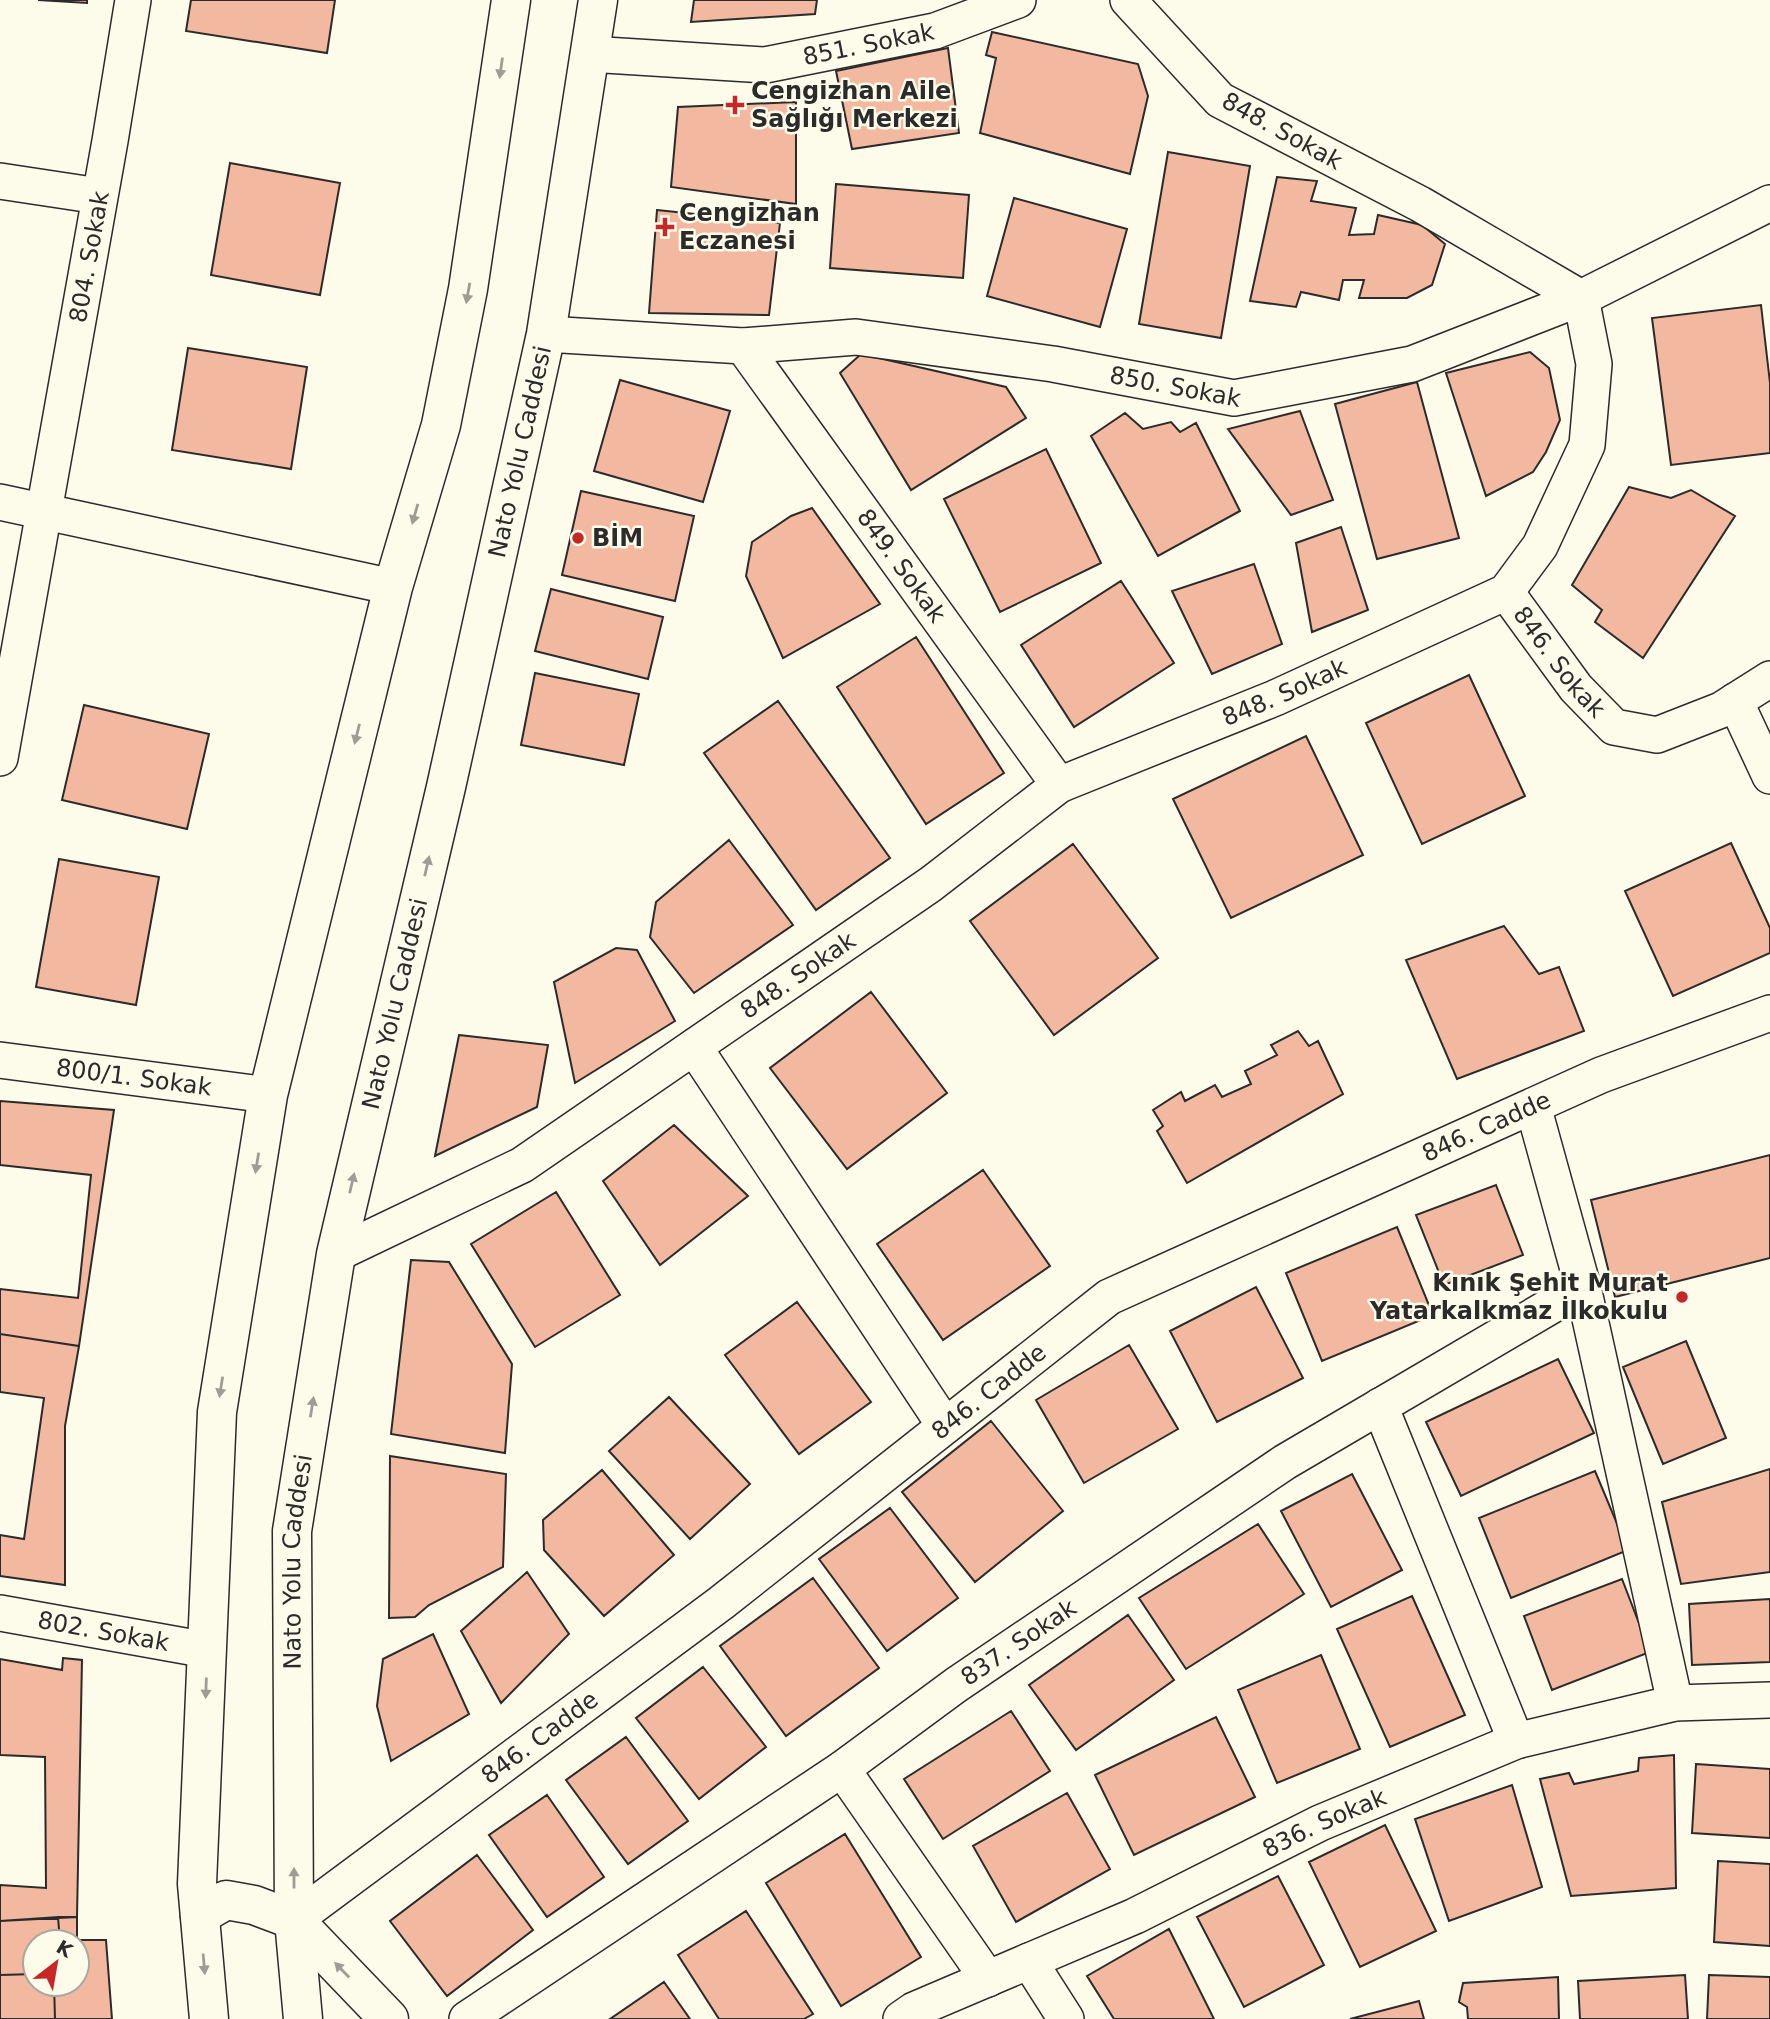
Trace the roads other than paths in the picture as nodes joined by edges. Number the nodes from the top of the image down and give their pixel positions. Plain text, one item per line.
1 (133, 0) edge
2 (511, 0) edge
3 (598, 0) edge
4 (1018, 0) edge
5 (1128, 0) edge
6 (589, 54) junction
7 (0, 181) edge
8 (99, 196) junction
9 (1770, 203) edge
10 (1581, 298) junction
11 (547, 334) junction
12 (743, 346) junction
13 (0, 502) edge
14 (45, 511) junction
15 (393, 587) junction
16 (1506, 592) junction
17 (1770, 679) edge
18 (1735, 701) junction
19 (0, 758) edge
20 (1770, 776) edge
21 (1059, 785) junction
22 (1770, 1013) edge
23 (694, 1046) junction
24 (0, 1060) edge
25 (268, 1095) junction
26 (1533, 1106) junction
27 (336, 1254) junction
28 (1583, 1287) junction
29 (1380, 1406) junction
30 (945, 1426) junction
31 (0, 1613) edge
32 (207, 1650) junction
33 (1770, 1700) edge
34 (1675, 1703) junction
35 (1516, 1741) junction
36 (842, 1769) junction
37 (200, 1915) junction
38 (294, 1920) junction
39 (1029, 1961) junction
40 (988, 1979) junction
41 (209, 2019) edge
42 (303, 2019) edge
43 (389, 2019) edge
44 (467, 2019) edge
45 (901, 2019) edge
46 (1066, 2019) edge

1 - 8 street, 804. Sokak
2 -> 15 main road
3 - 6 main road, Nato Yolu Caddesi
4 - 6 street, 851. Sokak
5 - 10 street, 848. Sokak
6 - 11 main road, Nato Yolu Caddesi
7 - 8 street
8 - 14 street, 804. Sokak
9 - 10 street, 850. Sokak
10 - 12 street, 850. Sokak
10 - 16 street, 848. Sokak
11 - 12 street, 850. Sokak
27 -> 11 main road, Nato Yolu Caddesi
12 - 21 street, 849. Sokak
13 - 14 street
14 - 15 street
14 - 19 street, 804. Sokak
15 -> 25 main road
16 - 18 street, 846. Sokak
16 - 21 street, 848. Sokak
17 - 18 street, 846. Sokak
18 - 20 street
21 - 23 street, 848. Sokak
22 - 26 street, 846. Cadde
23 - 27 street, 848. Sokak
23 - 30 street
24 - 25 street, 800/1. Sokak
25 -> 32 main road
26 - 28 street
26 - 30 street, 846. Cadde
38 -> 27 main road, Nato Yolu Caddesi
28 - 29 street, 837. Sokak
28 - 34 street
29 - 35 street
29 - 36 street, 837. Sokak
30 - 38 street, 846. Cadde
31 - 32 street, 802. Sokak
32 -> 37 main road
33 - 34 street, 836. Sokak
34 - 35 street, 836. Sokak
35 - 39 street, 836. Sokak
36 - 40 street
36 - 44 street, 837. Sokak
37 - 38 main road
37 -> 41 main road
38 - 42 main road, Nato Yolu Caddesi
43 -> 38 main road
39 - 40 street, 836. Sokak
39 - 46 street
40 - 45 street, 836. Sokak

